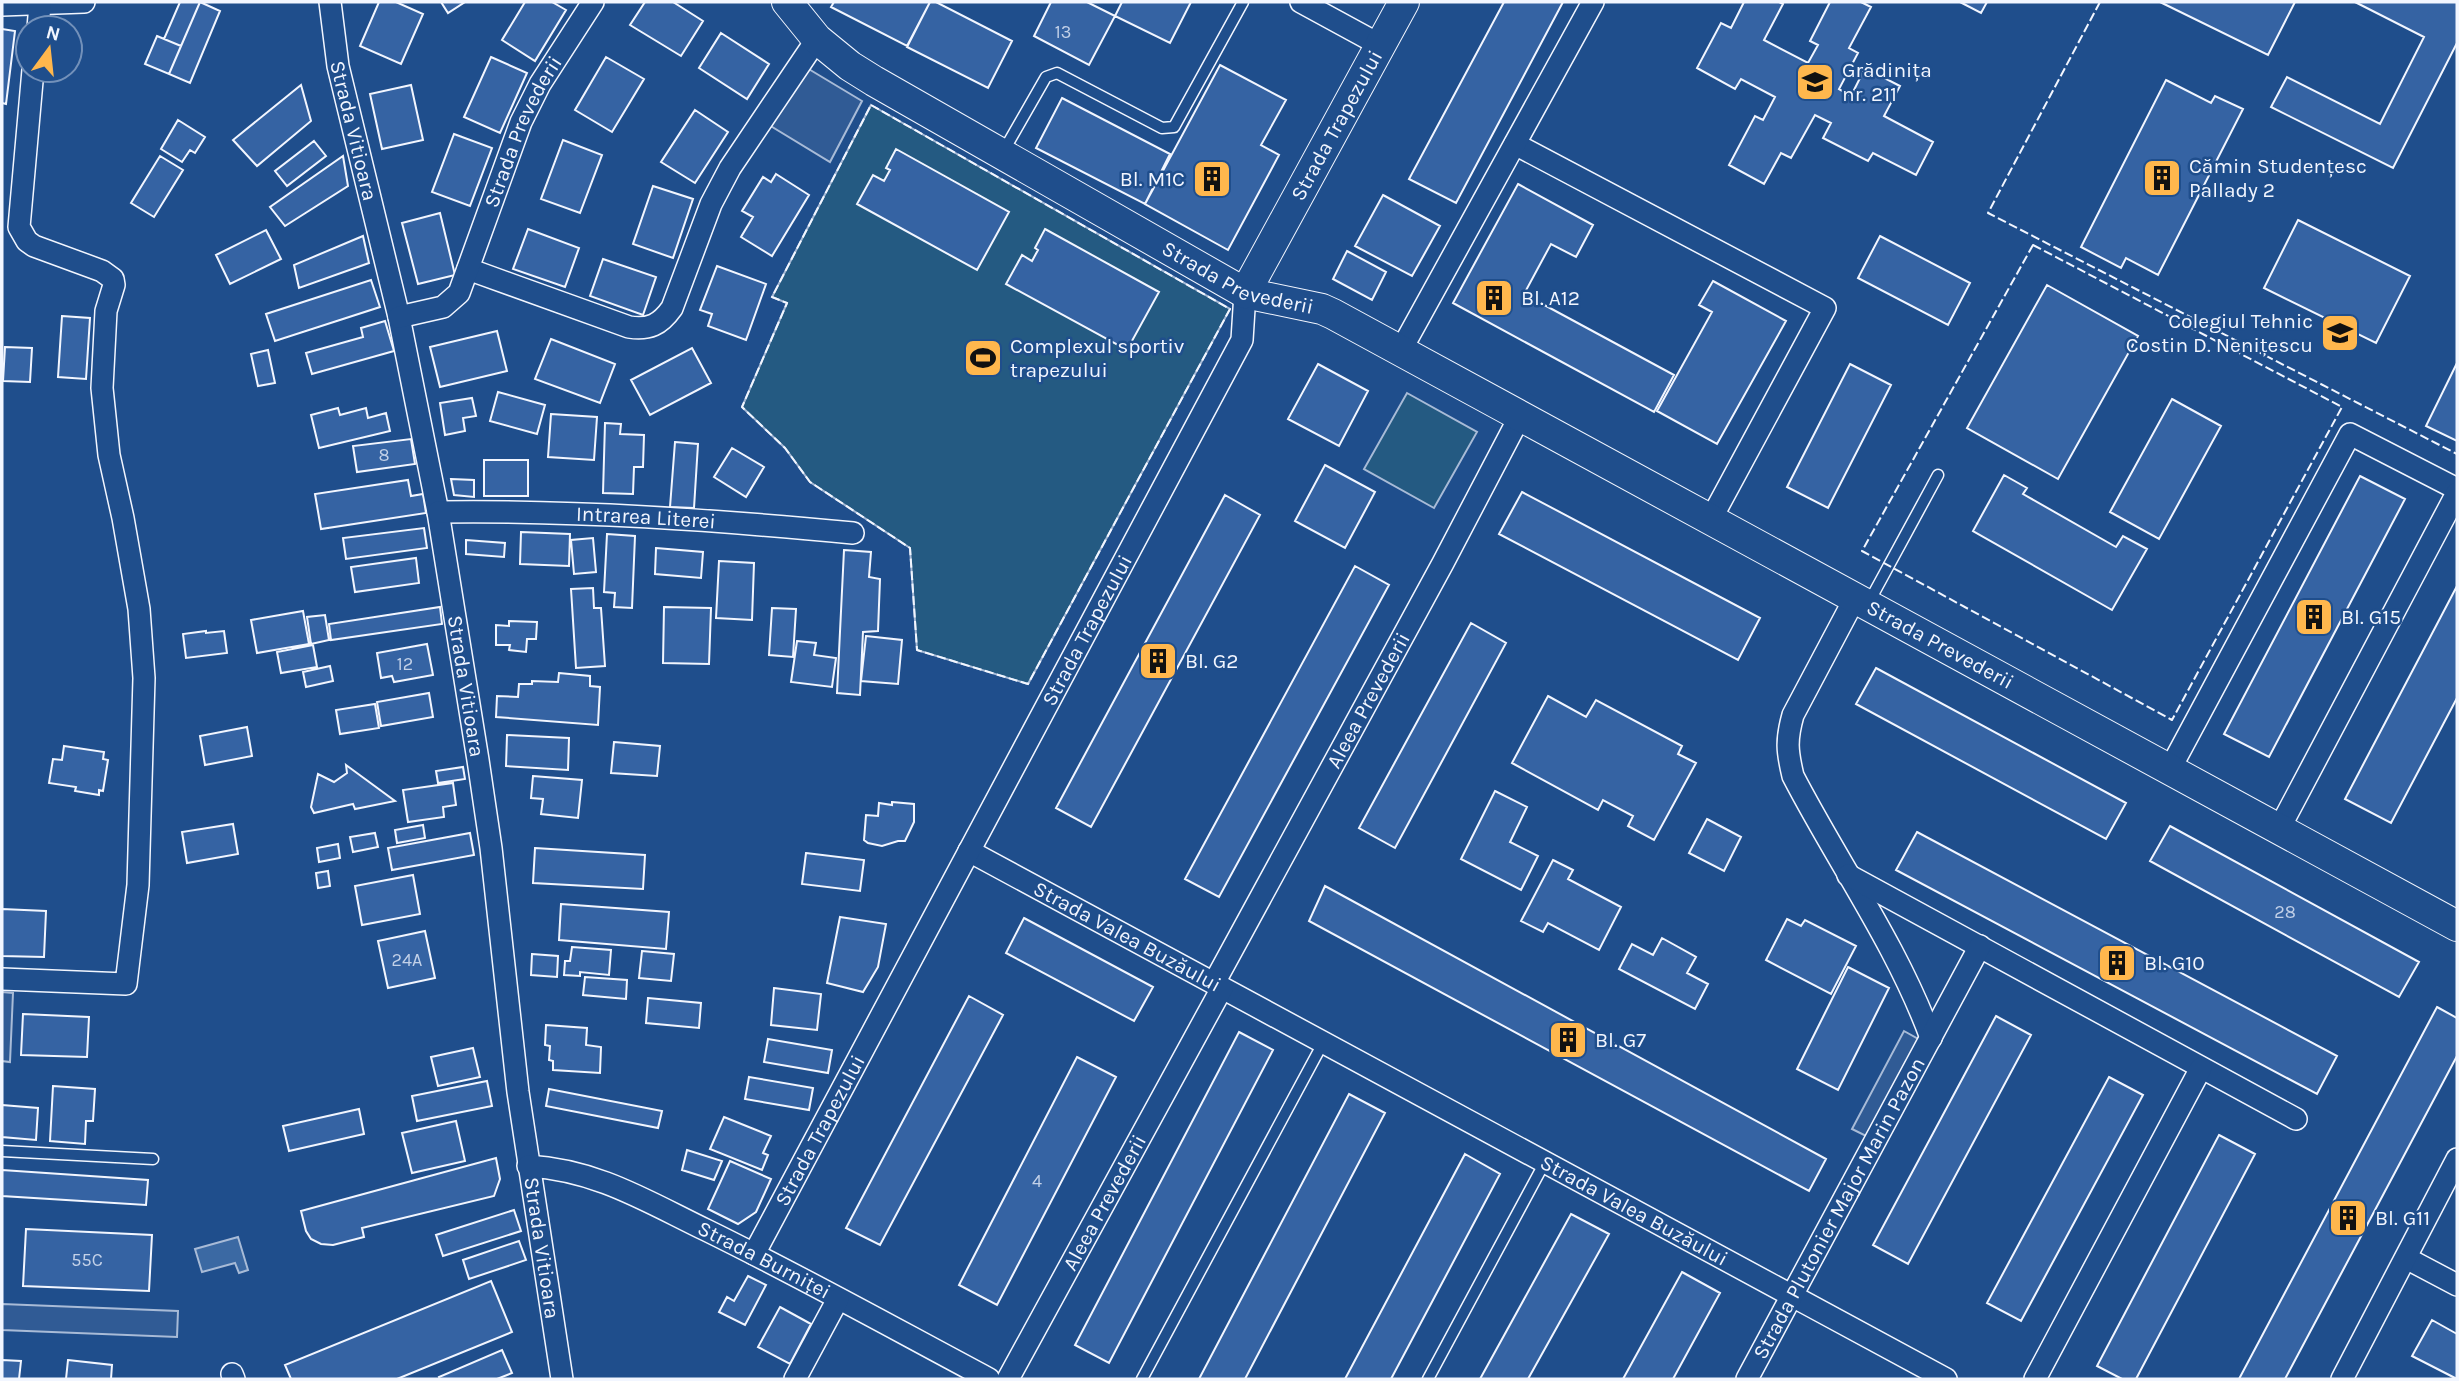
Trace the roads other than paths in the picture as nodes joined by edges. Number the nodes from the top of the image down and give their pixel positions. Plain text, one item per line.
1 (84, 2) edge
2 (330, 2) edge
3 (593, 2) edge
4 (788, 2) edge
5 (1243, 2) edge
6 (1301, 2) edge
7 (1404, 2) edge
8 (1593, 2) edge
9 (40, 4) junction
10 (2, 5) edge
11 (39, 14) edge
12 (817, 39) junction
13 (1380, 45) junction
14 (32, 84) edge
15 (1515, 144) junction
16 (1002, 154) junction
17 (468, 269) junction
18 (1245, 293) junction
19 (399, 317) junction
20 (1401, 350) junction
21 (1520, 416) junction
22 (1938, 475) dead end
23 (2457, 491) edge
24 (438, 512) junction
25 (1711, 519) junction
26 (853, 533) dead end
27 (1862, 601) junction
28 (2169, 769) junction
29 (2279, 829) junction
30 (969, 851) junction
31 (1848, 875) junction
32 (2457, 926) edge
33 (1980, 946) junction
34 (2, 979) edge
35 (1218, 986) junction
36 (1931, 1038) junction
37 (1323, 1042) junction
38 (2201, 1068) junction
39 (2295, 1119) dead end
40 (2, 1152) edge
41 (153, 1159) dead end
42 (2457, 1159) edge
43 (1545, 1162) junction
44 (528, 1166) junction
45 (754, 1254) junction
46 (2406, 1258) junction
47 (2457, 1285) edge
48 (1791, 1296) junction
49 (838, 1299) junction
50 (562, 1379) edge
51 (796, 1379) edge
52 (989, 1379) edge
53 (1008, 1379) edge
54 (1142, 1379) edge
55 (1428, 1379) edge
56 (1746, 1379) edge
57 (1946, 1379) edge
58 (2035, 1379) edge
59 (2342, 1379) edge

1 - 9 street
2 - 19 street, Strada Vitioara
3 - 17 street, Strada Prevederii
4 - 12 street, Strada Prevederii
5 - 16 lane
6 - 13 street
7 - 13 street, Strada Trapezului
8 - 15 street
9 - 10 street
9 - 11 street
12 - 16 street, Strada Prevederii
12 - 17 street
13 - 18 street, Strada Trapezului
14 - 34 street
15 - 20 street
15 - 25 street
16 - 18 street, Strada Prevederii
17 - 19 street, Strada Prevederii
18 - 20 street, Strada Prevederii
18 - 30 street, Strada Trapezului
19 - 24 street, Strada Vitioara
20 - 21 street, Strada Prevederii
21 - 25 street, Strada Prevederii
21 - 35 street, Aleea Prevederii
22 - 27 lane
23 - 28 street
23 - 29 street
24 - 26 street, Intrarea Literei
24 - 44 street, Strada Vitioara
25 - 27 street, Strada Prevederii
27 - 28 street, Strada Prevederii
27 - 31 street, Strada Plutonier Major Marin Pazon
28 - 29 street, Strada Prevederii
29 - 32 street, Strada Prevederii
30 - 35 street, Strada Valea Buzăului
30 - 45 street, Strada Trapezului
31 - 33 street
31 - 36 street, Strada Plutonier Major Marin Pazon
33 - 36 street, Strada Plutonier Major Marin Pazon
33 - 38 street
35 - 37 street, Strada Valea Buzăului
35 - 53 street, Aleea Prevederii
36 - 48 street, Strada Plutonier Major Marin Pazon
37 - 43 street, Strada Valea Buzăului
37 - 54 lane
38 - 39 street
38 - 58 street
40 - 41 lane
42 - 46 street
43 - 48 street, Strada Valea Buzăului
43 - 55 lane
44 - 45 street, Strada Burniței
44 - 50 street, Strada Vitioara
45 - 49 street, Strada Burniței
46 - 47 street
46 - 59 street
48 - 56 street, Strada Plutonier Major Marin Pazon
48 - 57 street, Strada Valea Buzăului
49 - 51 street
49 - 52 street, Strada Burniței

